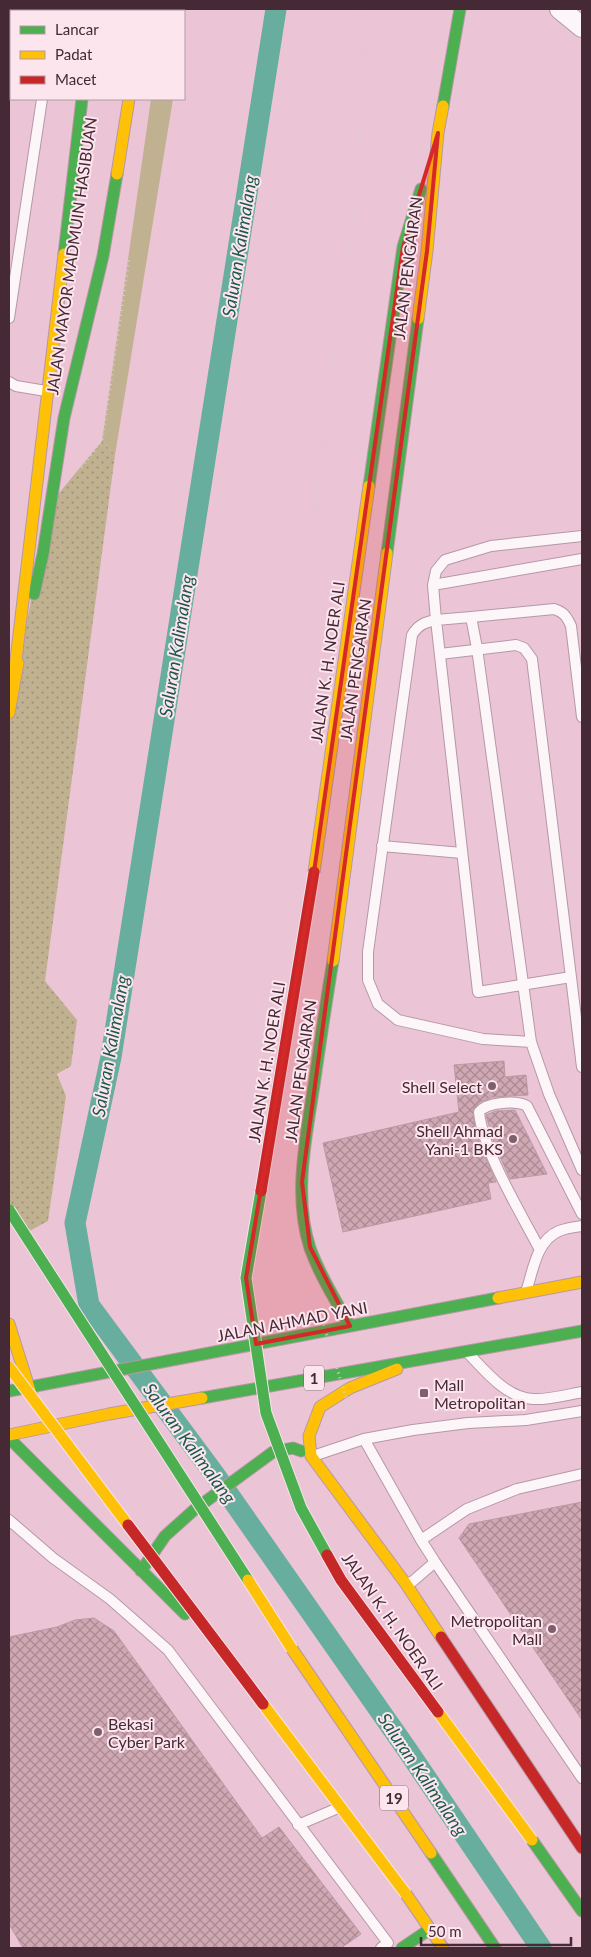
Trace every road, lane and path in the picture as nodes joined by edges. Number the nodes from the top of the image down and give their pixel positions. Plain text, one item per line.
1 (360, 9) edge
2 (460, 9) edge
3 (560, 9) edge
4 (582, 27) edge
5 (42, 100) edge
6 (82, 100) edge
7 (129, 100) edge
8 (438, 133) junction
9 (129, 255) dead end
10 (84, 285) dead end
11 (9, 318) edge
12 (9, 382) edge
13 (49, 392) junction
14 (67, 397) junction
15 (64, 418) junction
16 (79, 469) dead end
17 (312, 531) dead end
18 (582, 536) edge
19 (582, 559) edge
20 (433, 585) junction
21 (471, 617) junction
22 (436, 620) junction
23 (477, 648) junction
24 (440, 654) junction
25 (13, 685) junction
26 (9, 713) edge
27 (582, 717) edge
28 (382, 846) junction
29 (462, 852) junction
30 (571, 977) junction
31 (523, 986) junction
32 (530, 1042) junction
33 (582, 1067) edge
34 (582, 1170) edge
35 (9, 1210) edge
36 (582, 1214) edge
37 (582, 1226) edge
38 (540, 1250) junction
39 (582, 1282) edge
40 (526, 1293) junction
41 (315, 1296) dead end
42 (9, 1324) edge
43 (350, 1326) junction
44 (582, 1331) edge
45 (467, 1351) junction
46 (421, 1359) junction
47 (9, 1367) edge
48 (28, 1388) junction
49 (9, 1391) edge
50 (582, 1392) edge
51 (582, 1411) edge
52 (46, 1427) junction
53 (355, 1427) dead end
54 (9, 1436) edge
55 (364, 1439) junction
56 (311, 1456) junction
57 (582, 1474) edge
58 (9, 1520) edge
59 (421, 1540) junction
60 (434, 1562) junction
61 (141, 1571) junction
62 (406, 1584) junction
63 (582, 1778) edge
64 (340, 1807) junction
65 (298, 1825) junction
66 (582, 1848) edge
67 (582, 1912) edge
68 (427, 1931) junction
69 (381, 1948) edge
70 (402, 1948) edge
71 (439, 1948) edge
72 (443, 1948) edge
73 (495, 1948) edge

1 - 17 path
2 - 8 main road, JALAN PENGAIRAN
3 - 4 street
5 - 11 lane
6 - 13 main road
7 - 15 main road, JALAN MAYOR MADMUIN HASIBUAN
8 - 43 main road, JALAN PENGAIRAN
8 - 67 main road, JALAN K. H. NOER ALI, bridge
9 - 16 path
10 - 14 main road, JALAN MAYOR MADMUIN HASIBUAN
12 - 13 lane
13 - 14 lane
13 - 25 main road
14 - 15 main road, JALAN MAYOR MADMUIN HASIBUAN
15 - 25 main road, JALAN MAYOR MADMUIN HASIBUAN
18 - 20 lane
19 - 20 lane
20 - 22 lane
21 - 22 lane
21 - 23 lane
21 - 27 lane
22 - 24 lane
22 - 28 lane
23 - 24 lane
23 - 30 lane
23 - 31 lane
24 - 29 lane
25 - 26 main road, JALAN MAYOR MADMUIN HASIBUAN
28 - 29 lane
28 - 32 lane
29 - 31 lane
30 - 31 lane
30 - 33 lane
31 - 32 lane
32 - 34 lane
35 - 73 main road, 19, bridge
36 - 38 lane
37 - 38 lane
38 - 40 lane
39 - 40 main road, JALAN AHMAD YANI
40 - 43 main road, JALAN AHMAD YANI
41 - 53 path, bridge
42 - 48 main road
43 - 48 main road, JALAN AHMAD YANI
44 - 45 main road, 1
45 - 46 main road, 1
45 - 50 lane
46 - 52 main road, 1
46 - 56 main road
47 - 72 main road, bridge
48 - 49 main road, JALAN AHMAD YANI
48 - 52 main road
51 - 55 lane
52 - 54 main road, 1
54 - 61 main road
55 - 56 lane
55 - 59 lane
56 - 61 main road
56 - 62 main road, JALAN K. H. NOER ALI
57 - 59 lane
58 - 65 lane
59 - 60 lane
60 - 62 lane
60 - 63 lane
61 - 64 main road
62 - 66 main road, JALAN K. H. NOER ALI
64 - 65 lane
64 - 68 main road
65 - 69 lane
68 - 70 main road
68 - 71 main road

